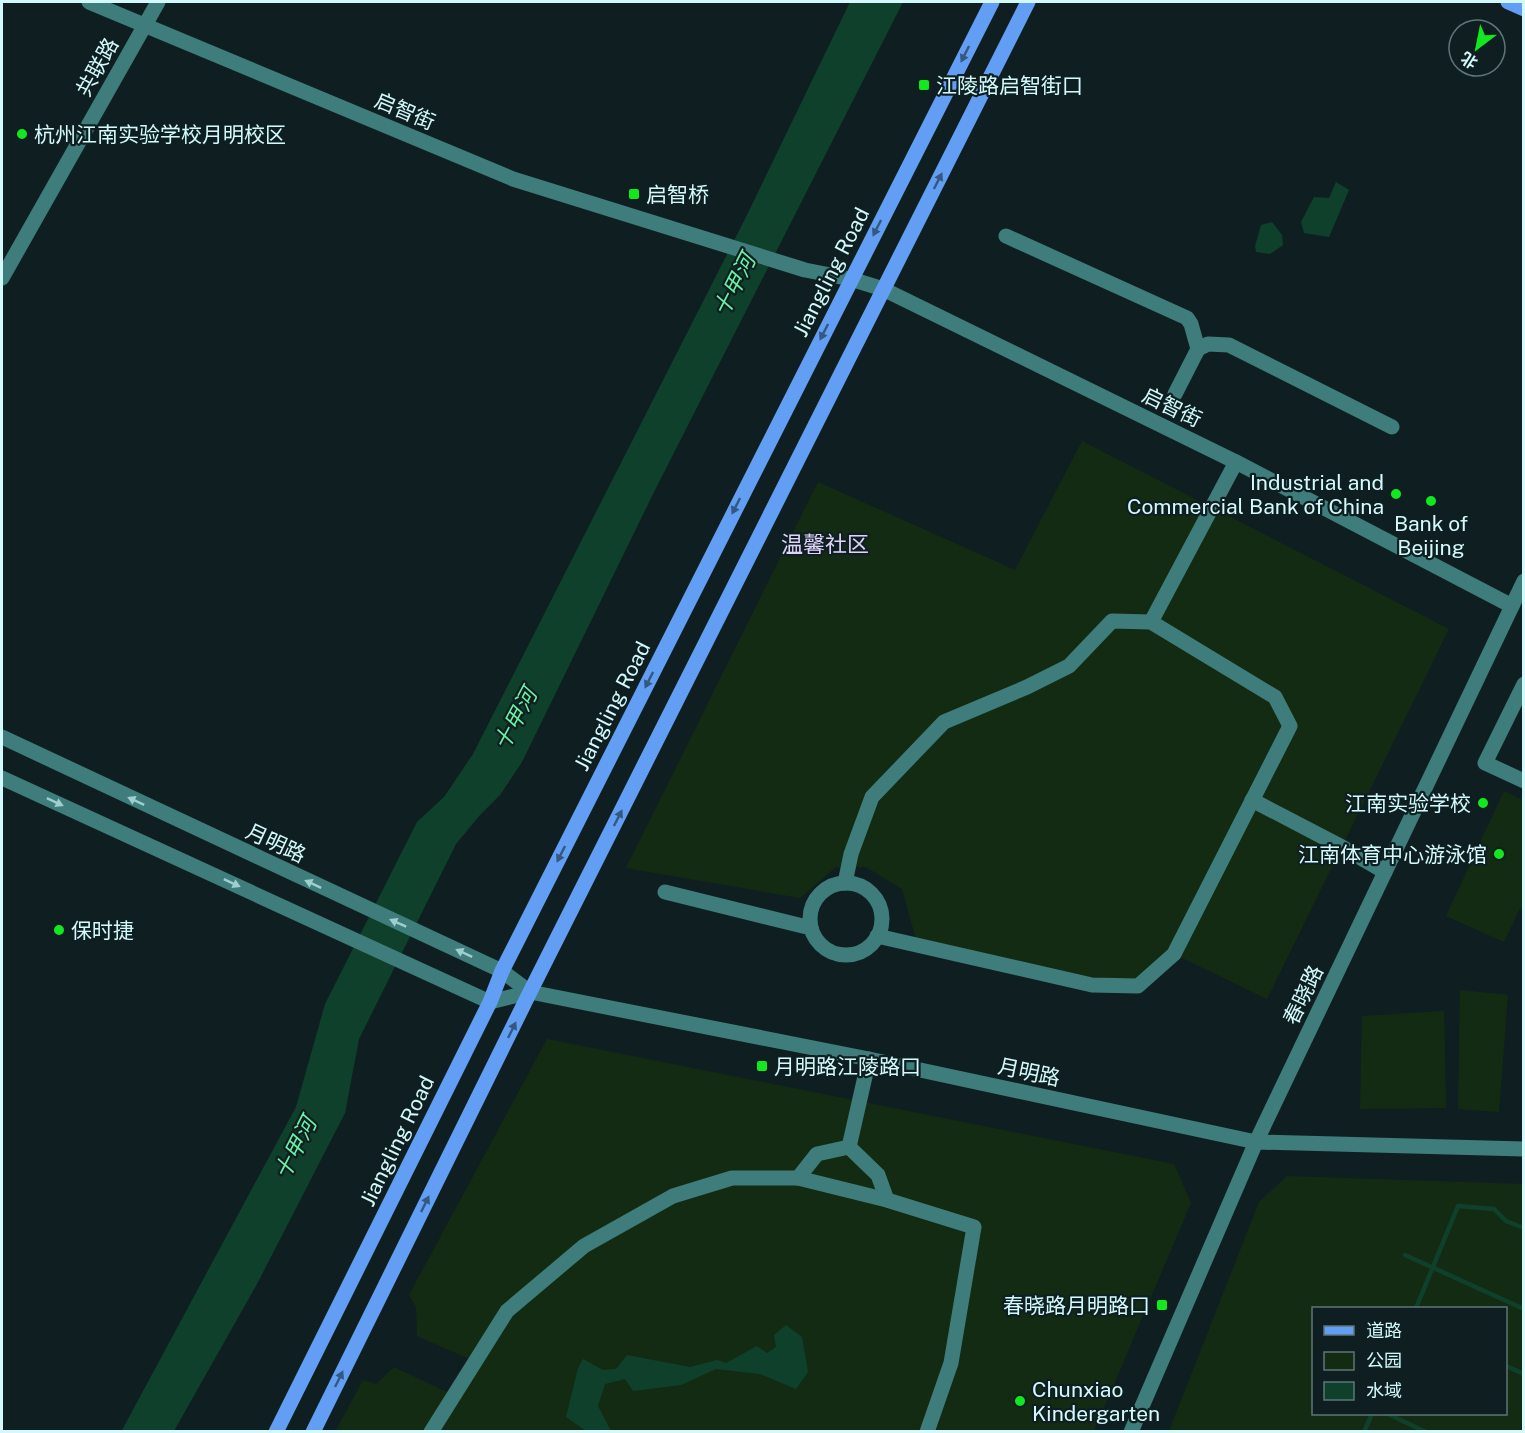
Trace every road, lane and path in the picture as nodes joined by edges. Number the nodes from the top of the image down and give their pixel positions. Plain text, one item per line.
1 (89, 2) edge
2 (158, 2) edge
3 (992, 2) edge
4 (1028, 2) edge
5 (1508, 2) edge
6 (1524, 9) edge
7 (145, 24) junction
8 (1006, 237) dead end
9 (2, 278) edge
10 (851, 279) junction
11 (883, 289) junction
12 (1198, 349) junction
13 (1175, 394) dead end
14 (1392, 427) dead end
15 (1236, 462) junction
16 (1524, 581) edge
17 (1512, 606) junction
18 (1151, 622) junction
19 (1524, 684) edge
20 (2, 737) edge
21 (2, 778) edge
22 (1524, 781) edge
23 (1252, 800) junction
24 (1385, 872) junction
25 (845, 883) junction
26 (665, 892) dead end
27 (811, 928) junction
28 (877, 936) junction
29 (502, 971) junction
30 (530, 992) junction
31 (490, 1002) junction
32 (869, 1059) junction
33 (1256, 1142) junction
34 (849, 1148) junction
35 (1524, 1149) edge
36 (798, 1178) junction
37 (887, 1200) junction
38 (276, 1431) edge
39 (313, 1431) edge
40 (431, 1431) edge
41 (927, 1431) edge
42 (1131, 1431) edge

1 - 7 street, 启智街
2 - 7 street, 共联路
3 -> 10 main road, Jiangling Road
11 -> 4 main road
5 - 6 main road
7 - 9 street, 共联路
7 - 10 street, 启智街
8 - 12 street
10 - 11 street, 启智街
10 -> 29 main road, Jiangling Road
11 - 15 street, 启智街
30 -> 11 main road
12 - 13 street
12 - 14 street
15 - 17 street, 启智街
15 - 18 street
16 - 17 street, 春晓路
17 - 24 street, 春晓路
18 - 23 street
18 - 25 street
19 - 22 street
29 -> 20 street, 月明路
21 -> 31 street
23 - 24 street
23 - 28 street
24 - 33 street, 春晓路
25 - 27 street
25 - 28 street
26 - 27 street
27 - 28 street
29 - 30 street, 月明路
29 - 31 main road, Jiangling Road
30 - 31 street, 月明路
30 - 32 street, 月明路
39 -> 30 main road
31 - 38 main road, Jiangling Road
32 - 33 street, 月明路
32 - 34 street
33 - 35 street, 月明路
33 - 42 street, 春晓路
34 - 36 street
34 - 37 street
36 - 37 street
36 - 40 street
37 - 41 street

